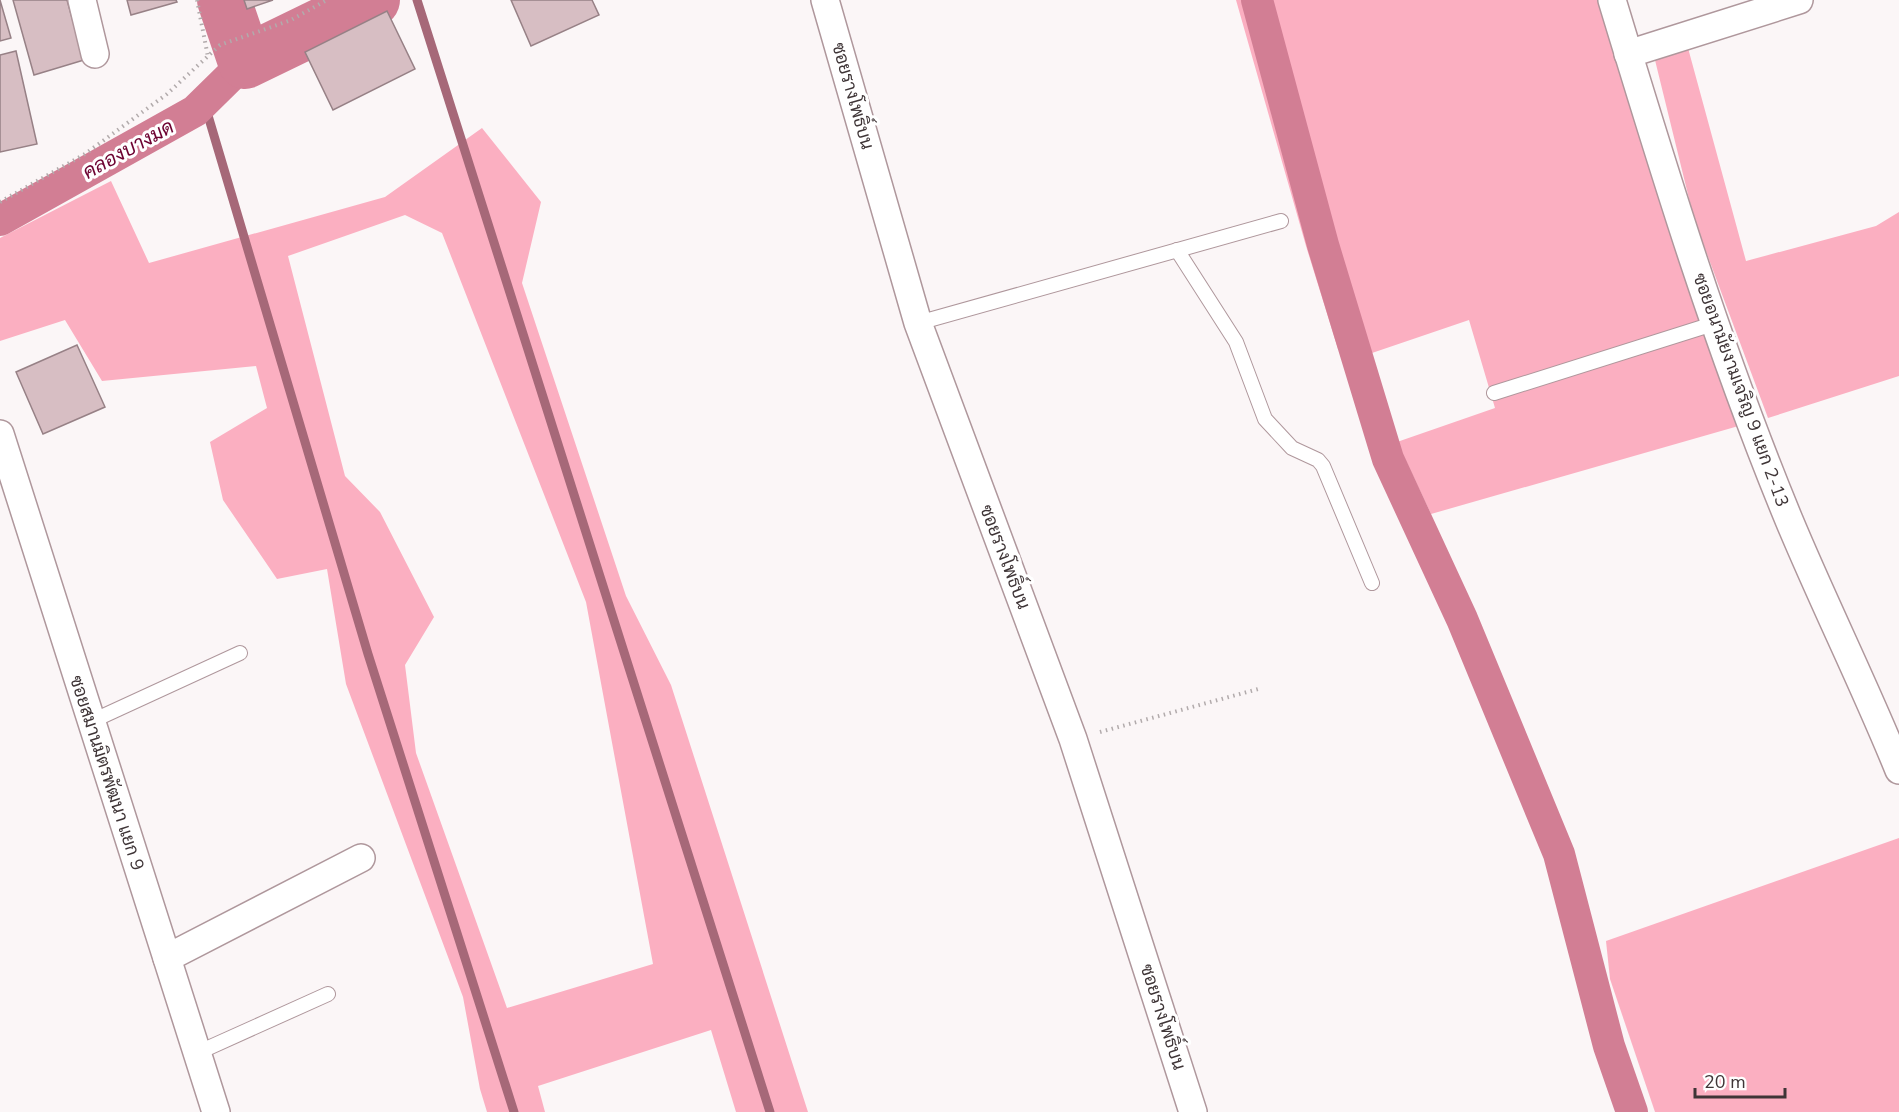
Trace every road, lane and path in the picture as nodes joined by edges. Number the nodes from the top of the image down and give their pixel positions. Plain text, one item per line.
1 (82, 0) edge
2 (196, 0) edge
3 (327, 0) edge
4 (825, 0) edge
5 (1612, 0) edge
6 (1799, 0) edge
7 (95, 54) dead end
8 (1628, 54) junction
9 (208, 57) junction
10 (0, 202) edge
11 (1281, 221) dead end
12 (1178, 250) junction
13 (1716, 322) junction
14 (918, 323) junction
15 (1494, 393) dead end
16 (0, 434) edge
17 (1372, 583) dead end
18 (240, 653) dead end
19 (1262, 688) dead end
20 (90, 722) junction
21 (1073, 739) junction
22 (1899, 770) edge
23 (361, 858) dead end
24 (167, 958) junction
25 (328, 994) dead end
26 (197, 1053) junction
27 (216, 1112) edge
28 (1193, 1112) edge

1 - 7 street
2 - 9 path
3 - 9 path
4 - 14 street, ซอยรางโพธิ์บน
5 - 8 street, ซอยอนามัยงามเจริญ 9 แยก 2-13
6 - 8 street
8 - 13 street, ซอยอนามัยงามเจริญ 9 แยก 2-13
9 - 10 path
11 - 12 lane
12 - 14 lane
12 - 17 lane
13 - 15 lane
13 - 22 street, ซอยอนามัยงามเจริญ 9 แยก 2-13
14 - 21 street, ซอยรางโพธิ์บน
16 - 20 street, ซอยสมานมิตรพัฒนา แยก 9
18 - 20 lane
19 - 21 path
20 - 24 street, ซอยสมานมิตรพัฒนา แยก 9
21 - 28 street, ซอยรางโพธิ์บน
23 - 24 street
24 - 26 street, ซอยสมานมิตรพัฒนา แยก 9
25 - 26 lane
26 - 27 street, ซอยสมานมิตรพัฒนา แยก 9

